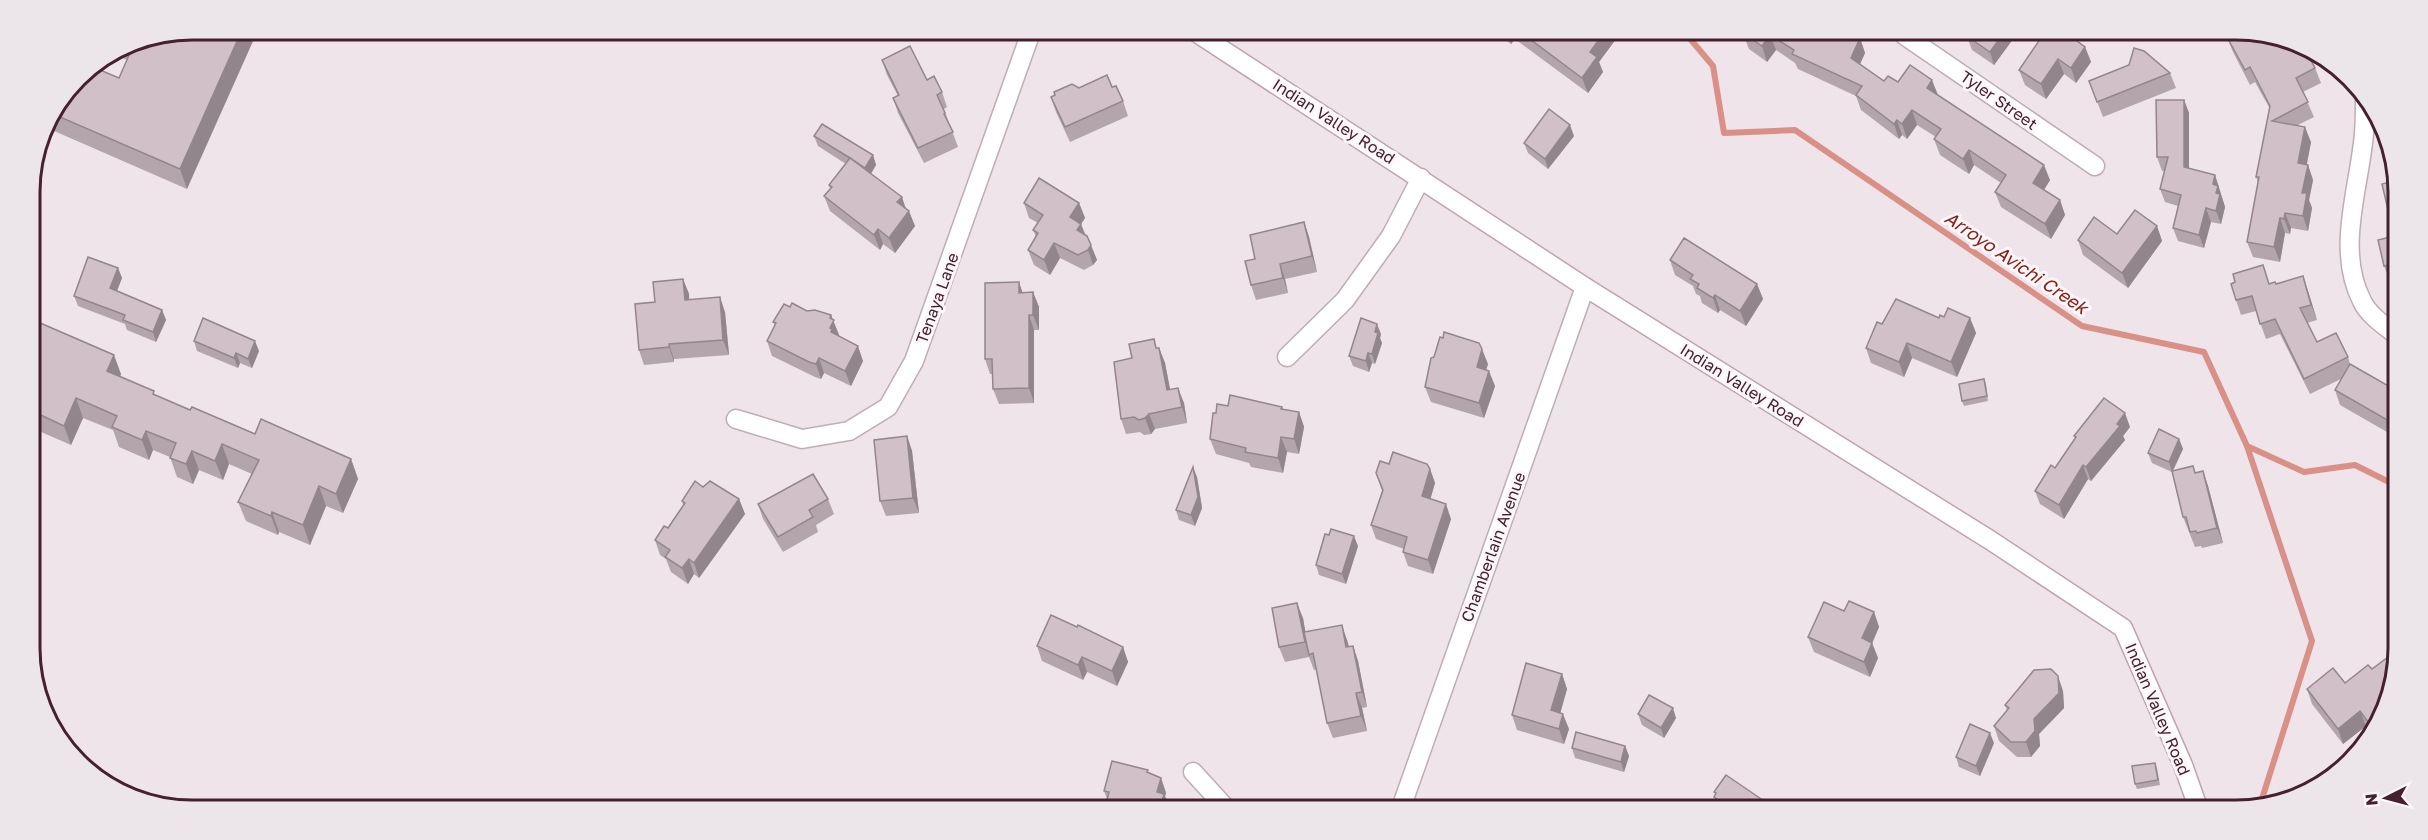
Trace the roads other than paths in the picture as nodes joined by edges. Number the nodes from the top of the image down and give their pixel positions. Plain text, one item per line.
1 (1912, 40) edge
2 (1028, 41) edge
3 (1209, 41) edge
4 (2365, 113) edge
5 (2095, 166) dead end
6 (1421, 178) junction
7 (1585, 287) junction
8 (2388, 328) edge
9 (1287, 357) dead end
10 (736, 419) dead end
11 (1193, 772) dead end
12 (1404, 799) edge
13 (2195, 799) edge
14 (1218, 800) edge

1 - 5 street, Tyler Street
2 - 10 street, Tenaya Lane
3 - 6 street, Indian Valley Road
4 - 8 street
6 - 7 street, Indian Valley Road
6 - 9 street
7 - 12 street, Chamberlain Avenue
7 - 13 street, Indian Valley Road
11 - 14 street

